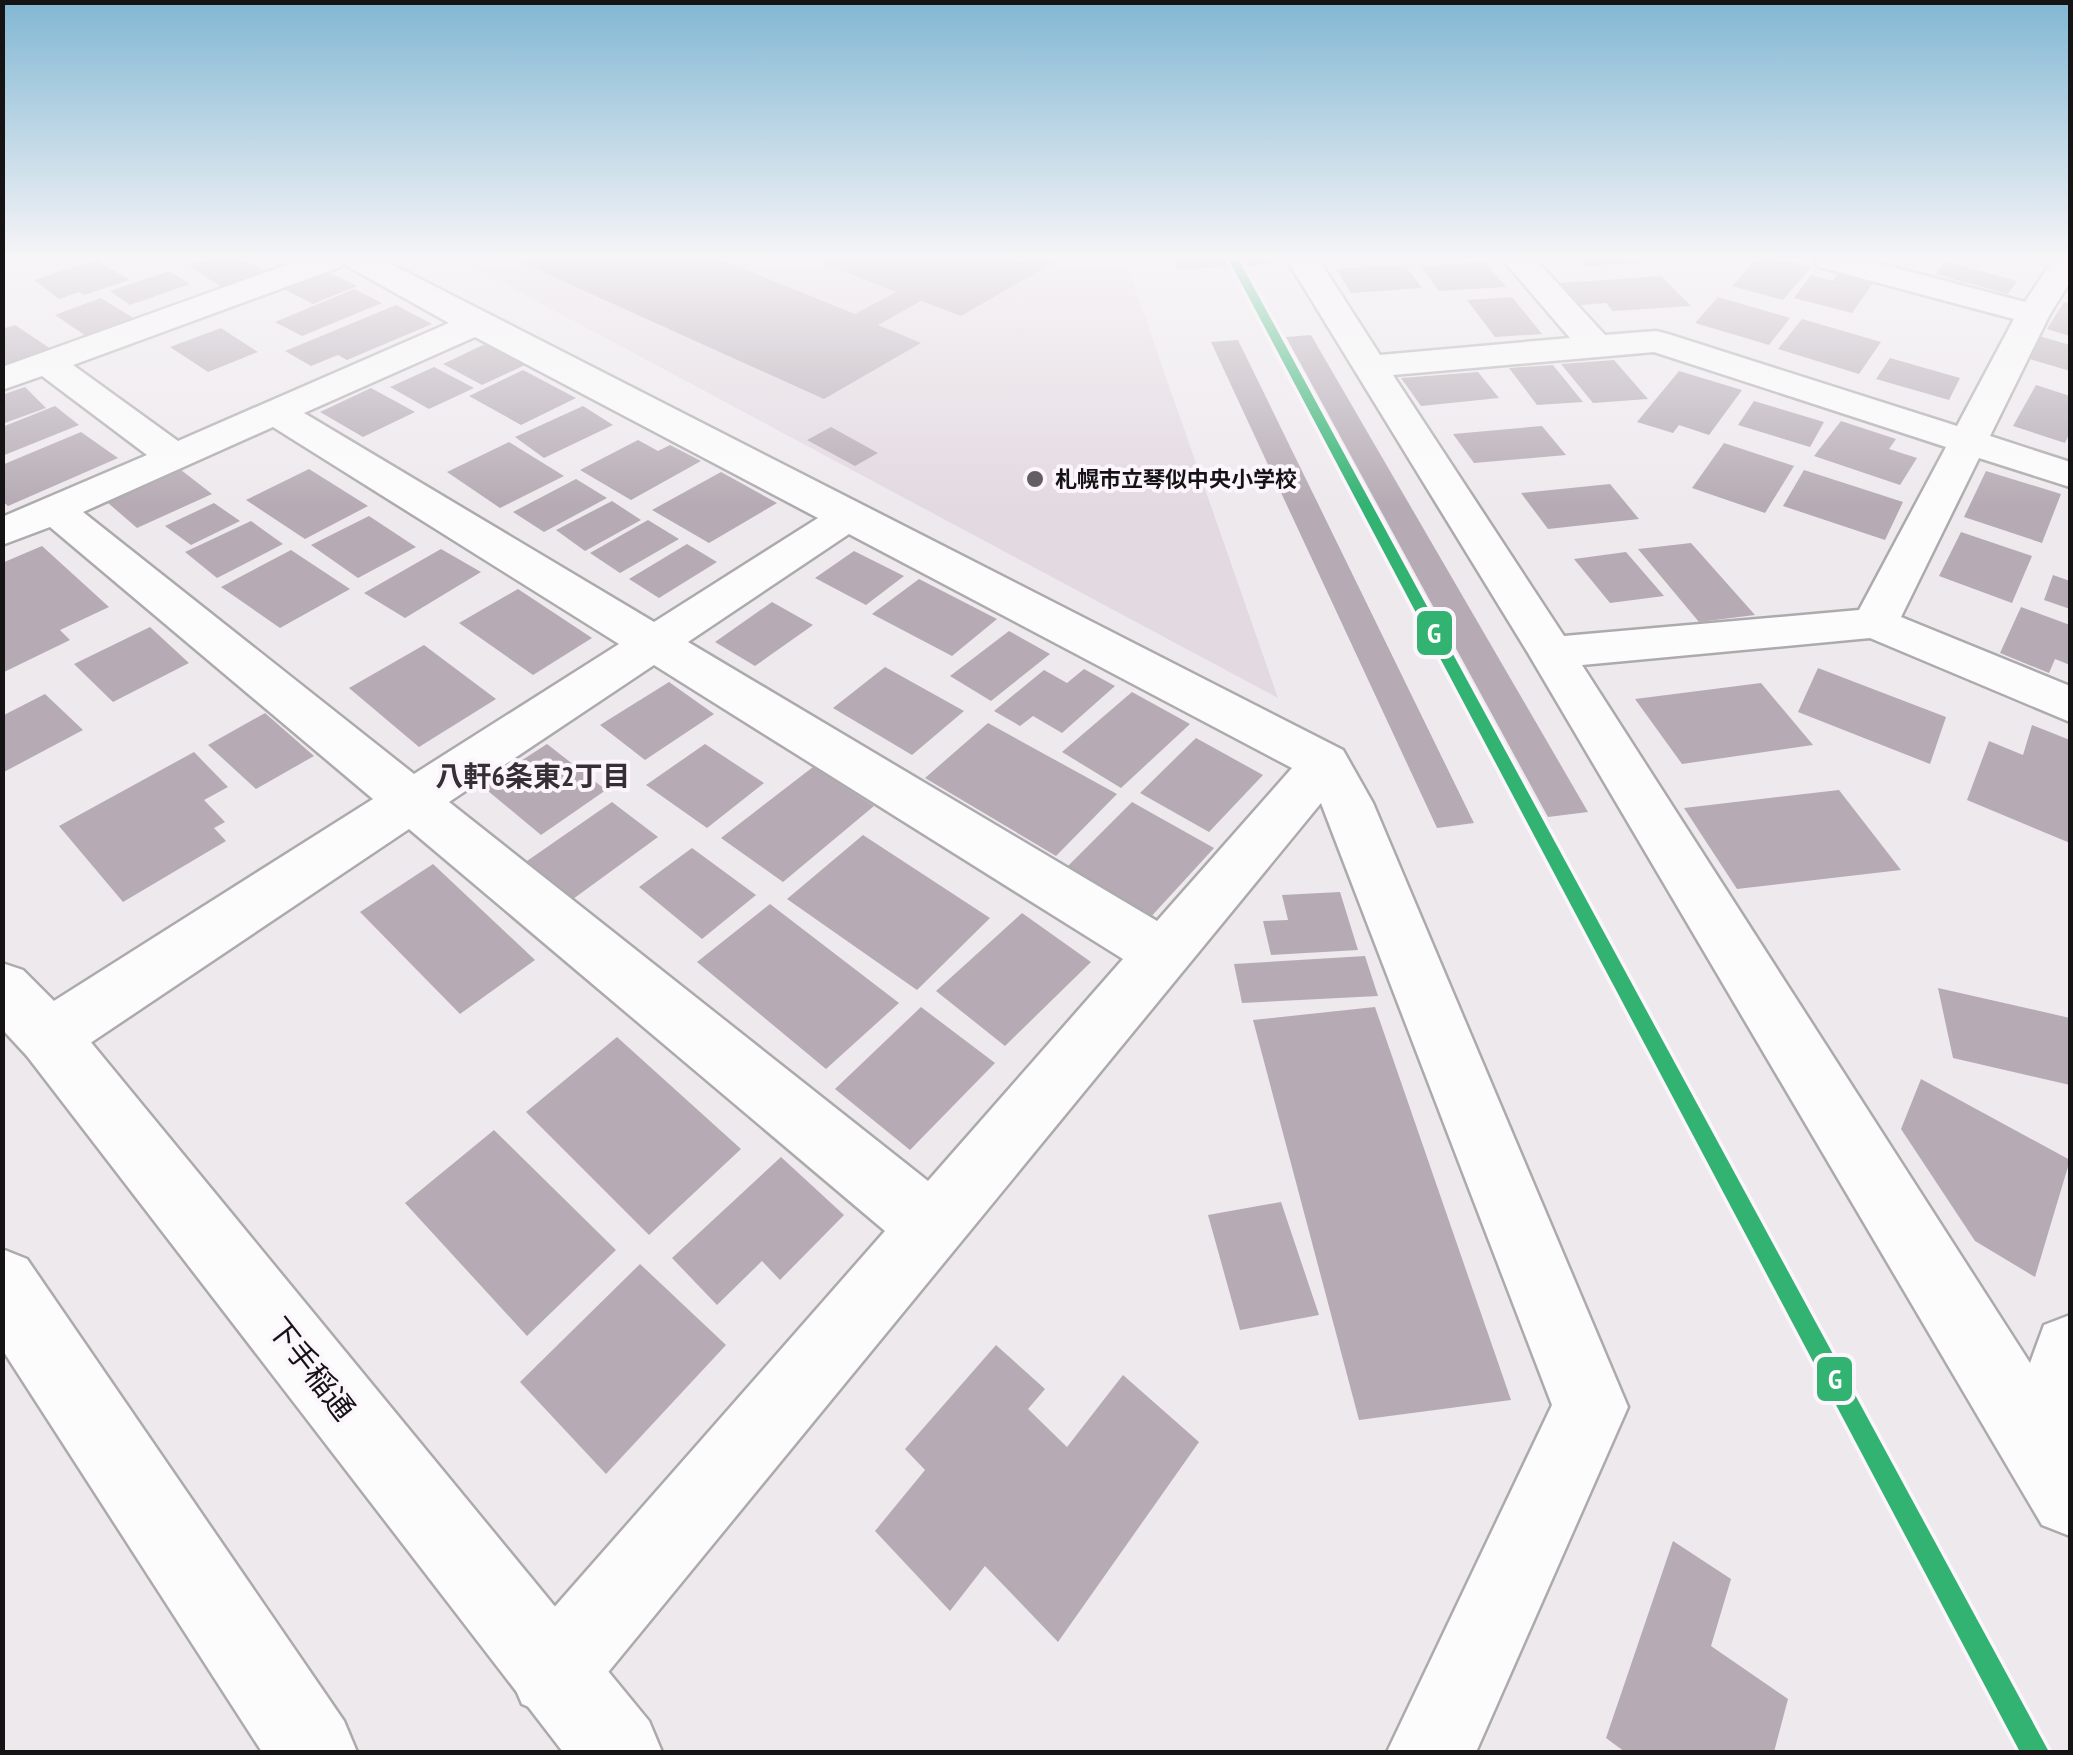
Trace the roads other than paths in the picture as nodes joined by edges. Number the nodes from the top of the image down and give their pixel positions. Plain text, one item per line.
1 (105, 342) edge
2 (435, 342) edge
3 (511, 342) edge
4 (1357, 342) edge
5 (1627, 342) edge
6 (1662, 342) edge
7 (2019, 342) edge
8 (1594, 344) joint
9 (47, 363) junction
10 (1372, 366) junction
11 (2, 379) edge
12 (275, 412) junction
13 (1967, 444) junction
14 (175, 456) junction
15 (2070, 476) edge
16 (55, 510) junction
17 (848, 516) junction
18 (2, 533) edge
19 (1875, 623) junction
20 (654, 643) junction
21 (1552, 653) junction
22 (2070, 705) edge
23 (1325, 763) junction
24 (412, 802) junction
25 (1163, 954) junction
26 (26, 1012) edge
27 (931, 1226) junction
28 (2, 1284) edge
29 (2069, 1365) edge
30 (2056, 1474) edge
31 (552, 1674) junction
32 (313, 1752) edge
33 (618, 1752) edge
34 (1430, 1752) edge

1 - 9 street
2 - 12 street
3 - 17 street
4 - 10 street
5 - 8 street
6 - 13 street
7 - 13 street
8 - 10 street
9 - 11 street
9 - 14 street
10 - 21 street
12 - 14 street
12 - 20 street
13 - 15 street
13 - 19 street
14 - 16 street
16 - 18 street
16 - 24 street
17 - 20 street
17 - 23 street
19 - 21 street
19 - 22 street
20 - 24 street
20 - 25 street
21 - 30 street
23 - 25 street
23 - 34 street
24 - 26 street
24 - 27 street
25 - 27 street
26 - 31 street, 下手稲通
27 - 31 street
28 - 32 street
29 - 30 street
31 - 33 street, 下手稲通

